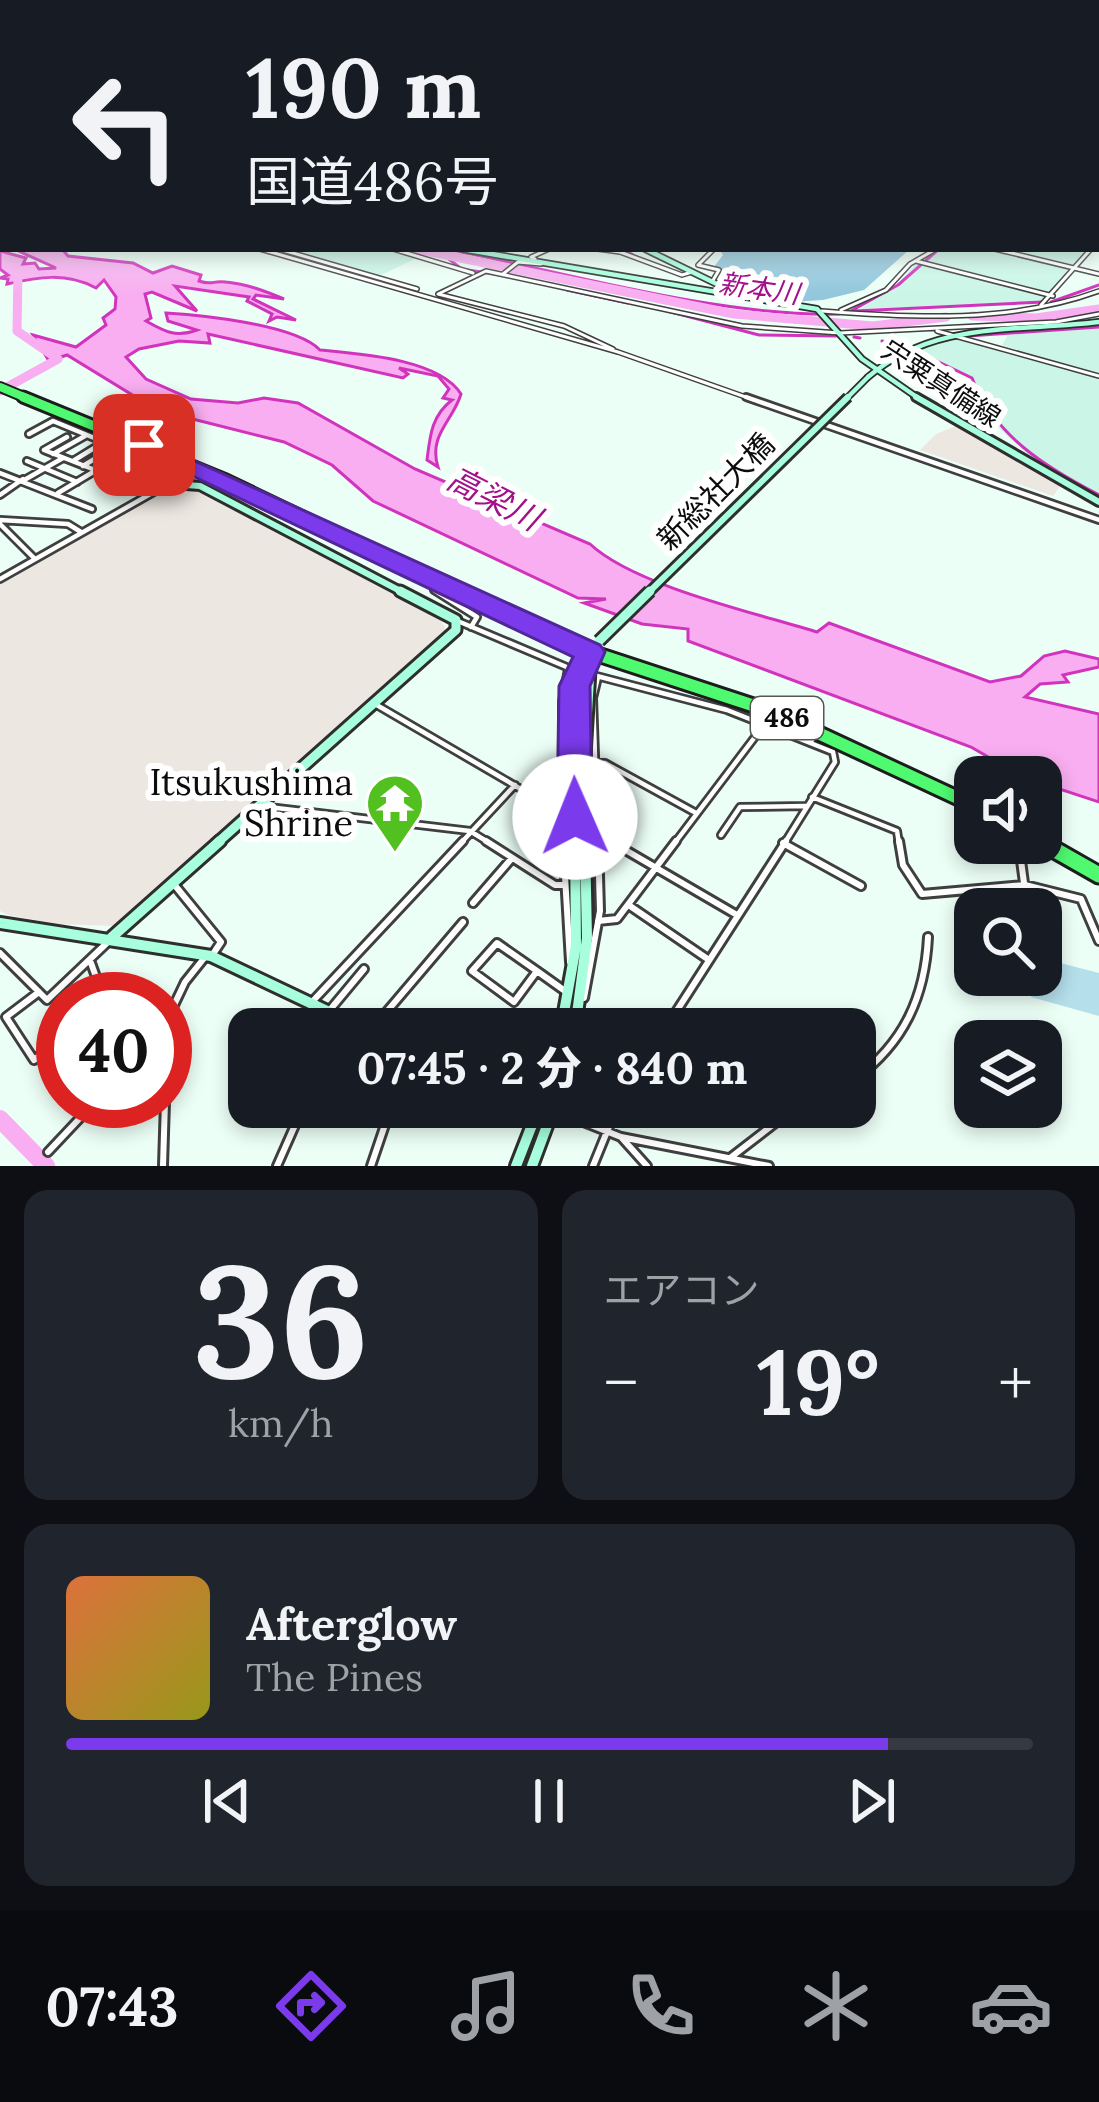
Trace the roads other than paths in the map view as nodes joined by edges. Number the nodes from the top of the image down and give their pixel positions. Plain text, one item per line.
1 (270, 252) edge
2 (289, 252) edge
3 (405, 252) edge
4 (479, 252) edge
5 (542, 252) edge
6 (626, 252) edge
7 (652, 252) edge
8 (711, 252) edge
9 (930, 252) edge
10 (1007, 252) edge
11 (1089, 252) edge
12 (916, 261) junction
13 (552, 265) junction
14 (1075, 269) junction
15 (483, 272) junction
16 (692, 272) junction
17 (503, 274) junction
18 (1099, 274) edge
19 (712, 282) junction
20 (417, 290) dead end
21 (1099, 291) edge
22 (722, 294) junction
23 (1053, 296) junction
24 (812, 307) junction
25 (1030, 308) junction
26 (824, 312) junction
27 (1099, 318) edge
28 (917, 329) junction
29 (839, 332) junction
30 (952, 333) junction
31 (618, 352) junction
32 (876, 368) junction
33 (1099, 376) edge
34 (0, 387) edge
35 (29, 434) dead end
36 (87, 435) junction
37 (67, 436) dead end
38 (104, 442) junction
39 (113, 447) junction
40 (127, 452) junction
41 (53, 454) junction
42 (63, 458) junction
43 (27, 461) dead end
44 (72, 461) junction
45 (83, 466) junction
46 (44, 468) junction
47 (96, 471) junction
48 (0, 473) edge
49 (184, 475) junction
50 (24, 479) junction
51 (226, 480) junction
52 (76, 482) junction
53 (173, 484) junction
54 (58, 494) junction
55 (0, 495) edge
56 (1099, 502) edge
57 (92, 509) dead end
58 (1099, 520) edge
59 (0, 522) edge
60 (81, 532) junction
61 (35, 559) junction
62 (0, 579) edge
63 (432, 582) junction
64 (456, 620) junction
65 (471, 627) junction
66 (594, 647) junction
67 (584, 671) junction
68 (724, 694) junction
69 (375, 704) junction
70 (764, 725) junction
71 (833, 752) junction
72 (595, 764) junction
73 (579, 773) junction
74 (515, 785) junction
75 (954, 796) edge
76 (812, 797) junction
77 (260, 806) junction
78 (806, 806) junction
79 (565, 814) junction
80 (697, 814) junction
81 (470, 832) junction
82 (598, 834) junction
83 (721, 835) dead end
84 (783, 843) junction
85 (1062, 854) edge
86 (512, 858) junction
87 (1021, 864) edge
88 (657, 867) junction
89 (1099, 874) edge
90 (173, 884) junction
91 (1024, 884) junction
92 (564, 885) junction
93 (861, 886) dead end
94 (473, 903) dead end
95 (628, 905) junction
96 (737, 915) junction
97 (598, 921) junction
98 (463, 922) dead end
99 (0, 923) edge
100 (112, 937) junction
101 (928, 937) dead end
102 (1099, 941) edge
103 (0, 953) edge
104 (208, 956) junction
105 (709, 960) junction
106 (91, 962) junction
107 (364, 969) dead end
108 (537, 970) junction
109 (79, 972) edge
110 (95, 972) edge
111 (192, 974) edge
112 (571, 975) junction
113 (36, 989) edge
114 (36, 994) edge
115 (568, 994) junction
116 (311, 1003) junction
117 (318, 1008) edge
118 (341, 1008) edge
119 (387, 1008) edge
120 (565, 1008) edge
121 (579, 1008) edge
122 (579, 1008) edge
123 (678, 1008) edge
124 (3, 1019) edge
125 (36, 1058) edge
126 (876, 1062) edge
127 (70, 1128) edge
128 (164, 1128) edge
129 (294, 1128) edge
130 (385, 1128) edge
131 (537, 1128) edge
132 (542, 1128) edge
133 (769, 1128) edge
134 (606, 1129) joint
135 (621, 1137) junction
136 (47, 1152) dead end
137 (730, 1159) junction
138 (714, 1161) edge
139 (164, 1166) edge
140 (277, 1166) edge
141 (371, 1166) edge
142 (516, 1166) edge
143 (532, 1166) edge
144 (593, 1166) edge
145 (647, 1166) edge
146 (769, 1166) edge

1 - 31 street
2 - 20 street
3 - 15 street
4 - 13 street
5 - 13 street
6 - 16 street
7 - 16 street
8 - 19 street
9 - 12 street
10 - 14 street
11 - 14 street
12 - 23 street
12 - 24 street
13 - 17 street
13 - 22 street
14 - 18 street
14 - 23 street
15 - 17 street
15 - 31 street
16 - 19 street
17 - 29 street
19 - 22 street
21 - 25 street
22 - 24 street
23 - 25 street
24 - 26 street
25 - 26 street
26 - 29 street, 宍粟真備線
27 - 28 street
27 - 30 street, 新総社大橋
28 - 29 street
28 - 30 street
29 - 32 street, 宍粟真備線
30 - 32 street, 新総社大橋
30 - 33 street
31 - 58 street
32 - 56 street, 宍粟真備線
32 - 66 street, 新総社大橋, bridge
34 - 51 highway, 486
35 - 36 street
36 - 38 street
36 - 41 street
37 - 41 street
38 - 39 street
38 - 44 street
39 - 40 street
39 - 45 street
40 - 47 street
40 - 49 street
41 - 42 street
42 - 44 street
42 - 46 street
43 - 46 street
44 - 45 street
45 - 47 street
46 - 50 street
46 - 52 street
47 - 52 street
48 - 50 street
49 - 51 street
49 - 53 street
50 - 54 street
50 - 55 street
51 - 63 highway, 486
52 - 54 street
53 - 60 street
53 - 64 street
54 - 57 street
59 - 60 street
59 - 61 street
60 - 61 street
61 - 62 street
63 - 65 street
63 - 66 highway, 486
64 - 65 street
64 - 69 street
65 - 67 street
66 - 67 street
66 - 68 highway, 486
67 - 70 street
67 - 72 street
67 - 73 street, bridge
67 - 79 street
68 - 71 street
68 - 75 highway, 486
69 - 74 street
69 - 77 street
70 - 71 street
70 - 80 street
71 - 76 street
72 - 80 street
72 - 82 street
73 - 112 street
73 - 121 street
74 - 79 street
74 - 81 street
76 - 78 street
76 - 91 street
77 - 81 street
77 - 90 street
78 - 83 street
78 - 84 street
79 - 92 street
80 - 88 street
81 - 86 street
81 - 116 street
82 - 88 street
82 - 97 street
84 - 93 street
84 - 96 street
85 - 89 highway
86 - 92 street
86 - 94 street
87 - 91 street
88 - 95 street
88 - 96 street
90 - 100 street
90 - 104 street
91 - 102 street
92 - 112 street
95 - 97 street
95 - 105 street
96 - 105 street
97 - 122 street
98 - 119 street
99 - 100 street
100 - 104 street
100 - 106 street
101 - 126 street
103 - 113 street
104 - 111 street
104 - 116 street
105 - 123 street
106 - 109 street
106 - 110 street
107 - 118 street
108 - 108 street
108 - 115 street
112 - 115 street
114 - 124 street
115 - 120 street
116 - 117 street
124 - 125 street
127 - 136 street
128 - 139 street
129 - 140 street
130 - 141 street
131 - 142 street
132 - 143 street
133 - 137 street
134 - 135 street
134 - 144 street
135 - 138 street
135 - 145 street
137 - 138 street
137 - 146 street

